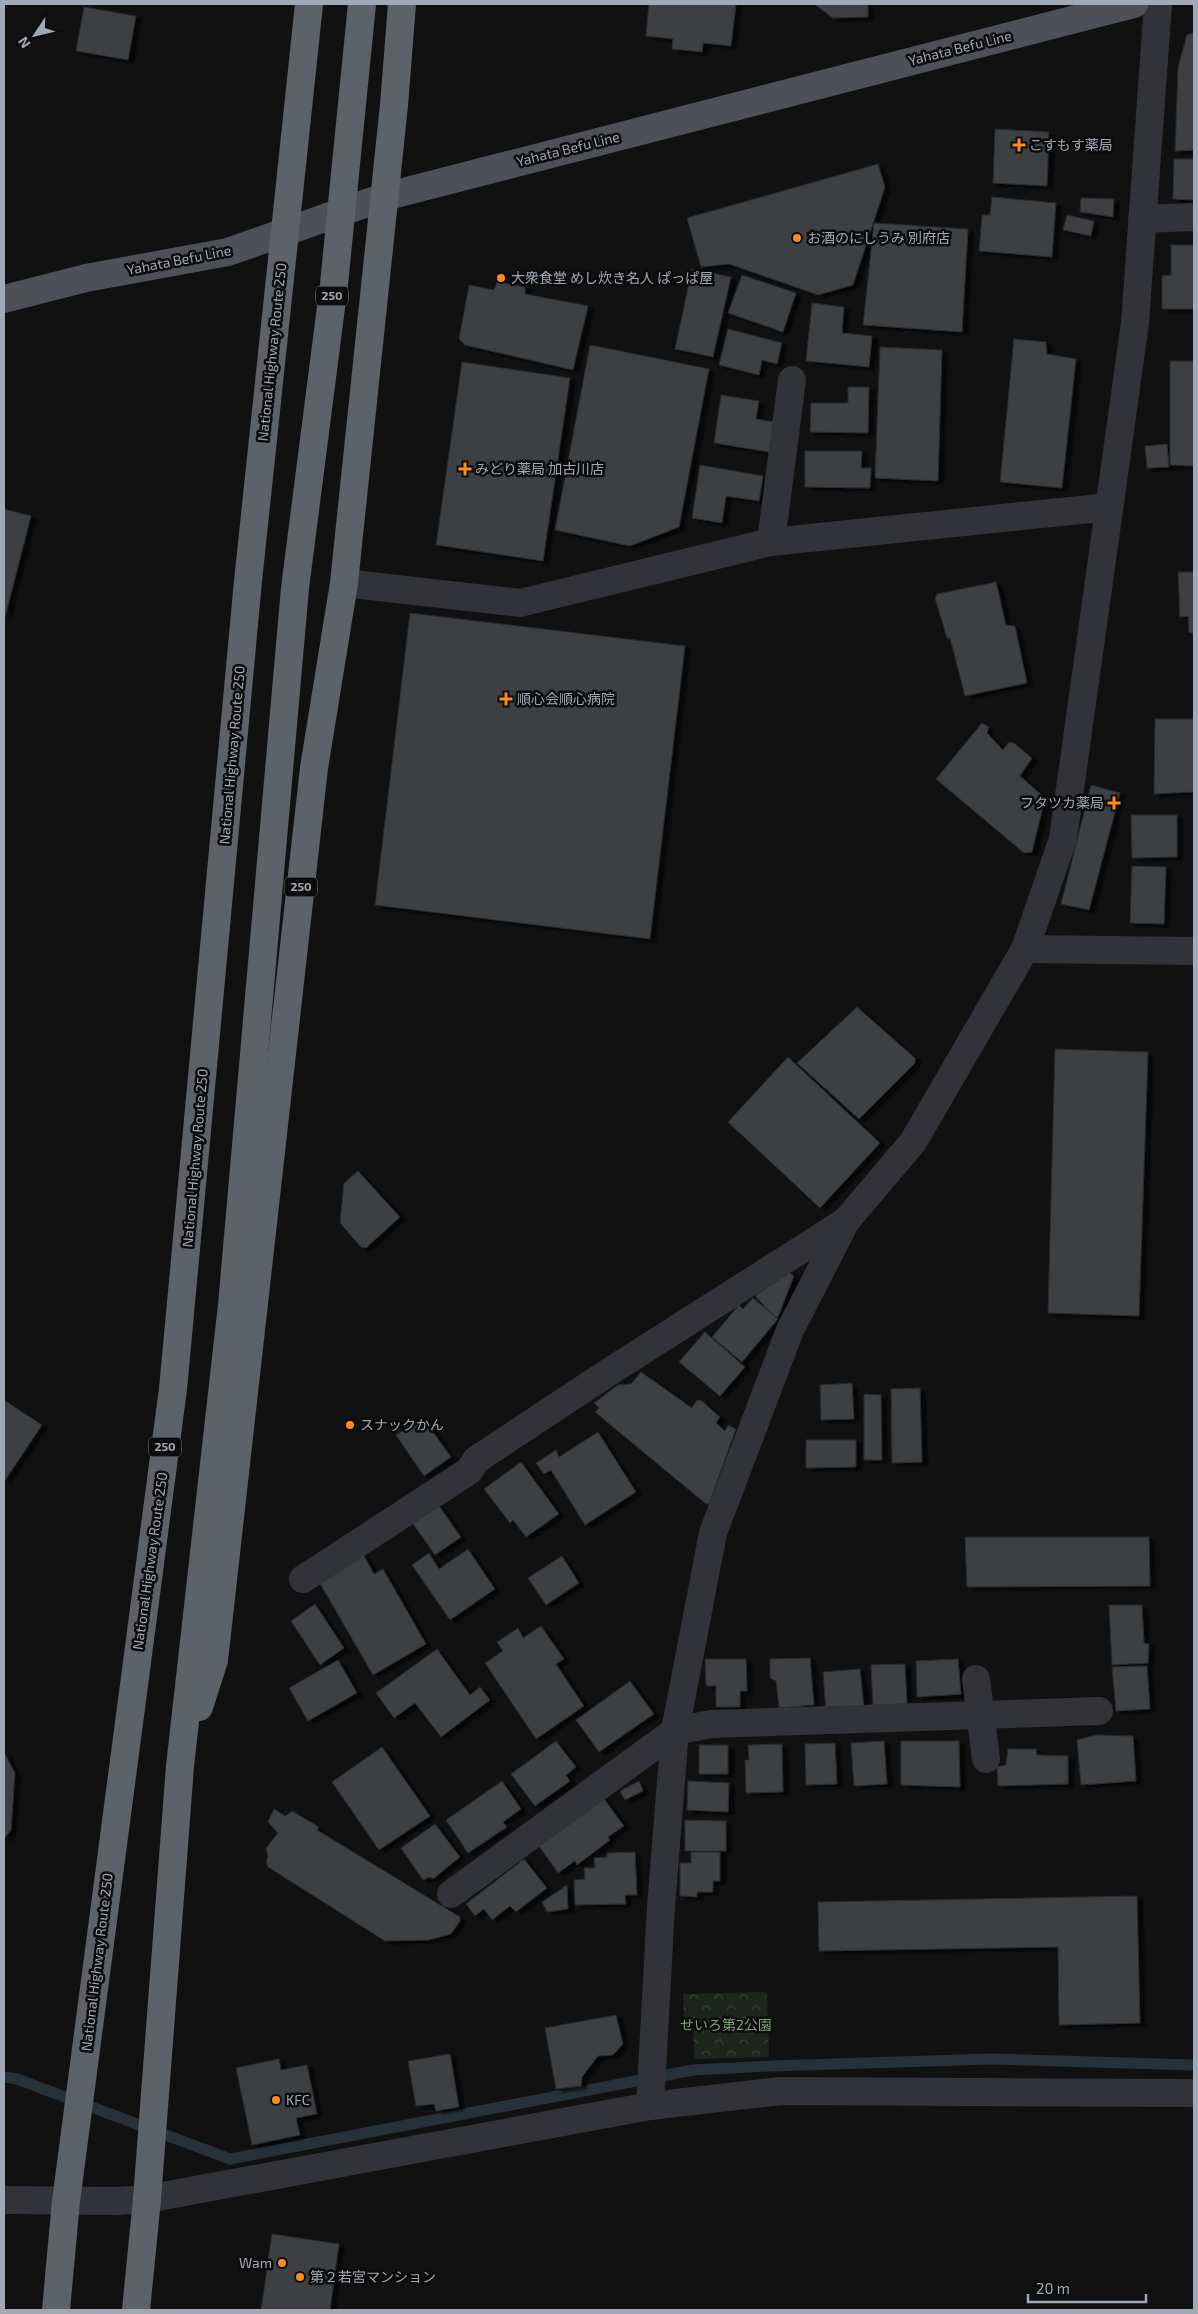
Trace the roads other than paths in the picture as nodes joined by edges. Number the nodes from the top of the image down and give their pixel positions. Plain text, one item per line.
1 (309, 4) edge
2 (362, 4) edge
3 (402, 4) edge
4 (1134, 4) edge
5 (1158, 4) edge
6 (384, 197) junction
7 (1194, 217) edge
8 (1142, 219) junction
9 (4, 299) edge
10 (792, 380) dead end
11 (1109, 508) junction
12 (771, 542) junction
13 (344, 583) junction
14 (1025, 949) junction
15 (1194, 951) edge
16 (846, 1221) junction
17 (303, 1579) dead end
18 (976, 1679) dead end
19 (1098, 1711) dead end
20 (981, 1714) junction
21 (675, 1731) junction
22 (986, 1759) dead end
23 (180, 1766) junction
24 (451, 1894) dead end
25 (1194, 2093) edge
26 (650, 2106) junction
27 (147, 2199) junction
28 (4, 2200) edge
29 (66, 2201) junction
30 (56, 2310) edge
31 (136, 2310) edge

1 - 29 highway, National Highway Route 250 / 250
2 - 23 highway, 250
3 - 6 highway, 250
4 - 6 main road, Yahata Befu Line
5 - 8 street
6 - 9 main road, Yahata Befu Line
6 - 13 highway, 250
7 - 8 street
8 - 11 street
10 - 12 street
11 - 12 street
11 - 14 street
12 - 13 street
13 - 23 highway, 250
14 - 15 street
14 - 16 street
16 - 17 street
16 - 21 street
18 - 20 street
19 - 20 street
20 - 21 street
20 - 22 street
21 - 24 street
21 - 26 street
23 - 27 highway, 250
25 - 26 street
26 - 27 street
27 - 29 street
27 - 31 highway, 250
28 - 29 street
29 - 30 highway, National Highway Route 250 / 250

